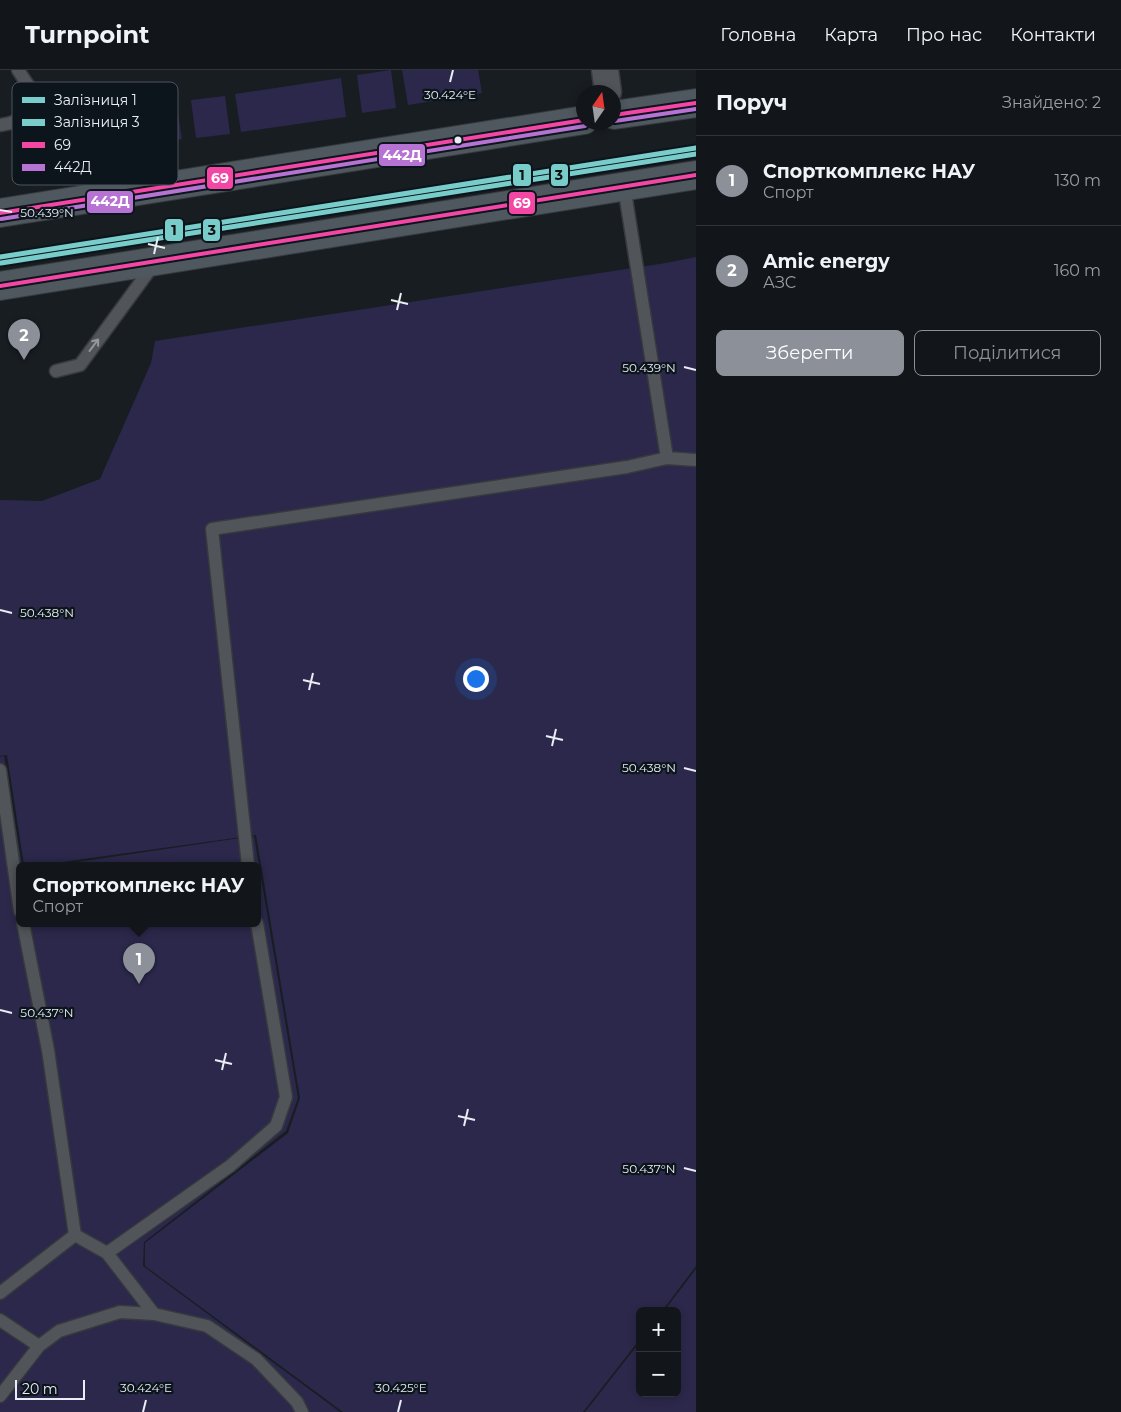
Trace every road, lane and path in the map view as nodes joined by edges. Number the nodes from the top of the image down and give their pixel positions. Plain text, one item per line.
1 (18, 70) edge
2 (604, 70) edge
3 (26, 82) edge
4 (607, 85) edge
5 (696, 102) edge
6 (621, 114) edge
7 (576, 121) edge
8 (696, 175) edge
9 (176, 185) edge
10 (178, 185) edge
11 (624, 186) junction
12 (0, 213) edge
13 (158, 259) junction
14 (0, 286) edge
15 (56, 371) dead end
16 (667, 458) junction
17 (696, 460) edge
18 (0, 770) edge
19 (248, 862) edge
20 (16, 883) edge
21 (24, 927) edge
22 (258, 927) edge
23 (76, 1235) junction
24 (107, 1253) junction
25 (0, 1293) edge
26 (154, 1314) junction
27 (0, 1320) edge
28 (38, 1346) junction
29 (0, 1396) edge
30 (302, 1412) edge

1 - 3 lane
2 - 4 street
5 - 6 main road
7 - 10 main road
8 - 11 main road
9 - 12 main road
11 - 13 main road
11 - 16 lane
13 - 14 main road
15 -> 13 lane
16 - 17 lane
16 - 19 lane
18 - 20 lane
21 - 23 lane
22 - 24 lane
23 - 24 lane
23 - 25 lane
24 - 26 lane
26 - 28 lane
26 - 30 lane
27 - 28 lane
28 - 29 lane

